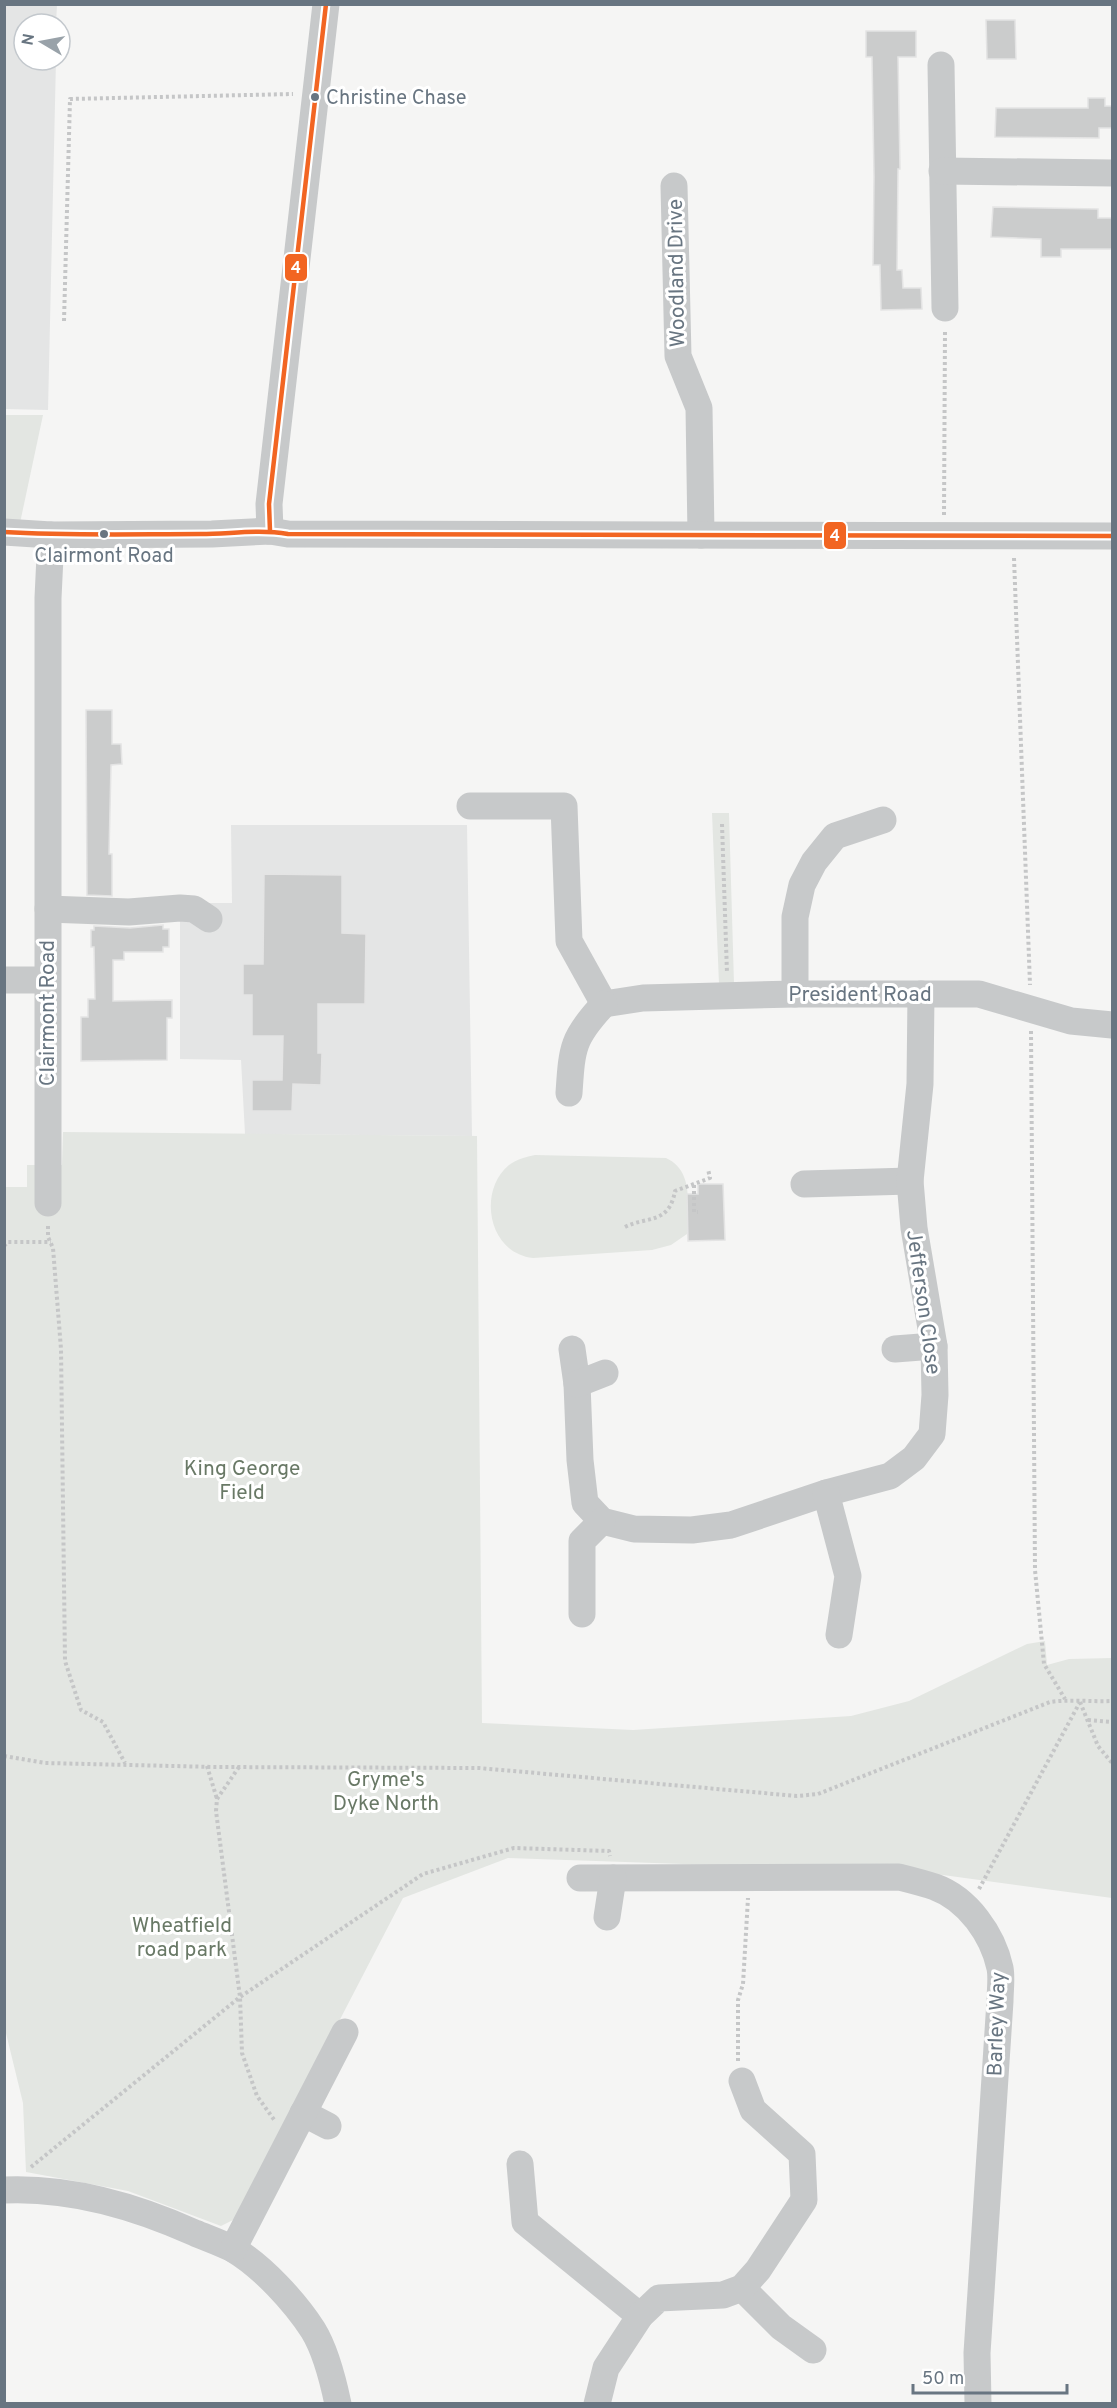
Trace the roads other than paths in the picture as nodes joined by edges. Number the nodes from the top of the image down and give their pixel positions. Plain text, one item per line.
1 (326, 4) edge
2 (941, 65) dead end
3 (942, 171) junction
4 (1113, 173) edge
5 (674, 186) dead end
6 (945, 308) road end
7 (270, 531) junction
8 (4, 532) edge
9 (51, 535) junction
10 (701, 535) junction
11 (1113, 536) edge
12 (470, 806) dead end
13 (883, 820) dead end
14 (48, 909) junction
15 (209, 919) dead end
16 (4, 980) edge
17 (47, 980) junction
18 (795, 994) junction
19 (921, 994) junction
20 (604, 1005) junction
21 (1113, 1025) edge
22 (569, 1093) dead end
23 (910, 1181) junction
24 (804, 1184) dead end
25 (48, 1203) road end
26 (934, 1346) junction
27 (572, 1349) dead end
28 (895, 1349) dead end
29 (605, 1373) dead end
30 (577, 1384) junction
31 (826, 1493) junction
32 (602, 1521) junction
33 (582, 1614) dead end
34 (839, 1635) dead end
35 (580, 1878) dead end
36 (613, 1878) junction
37 (607, 1917) dead end
38 (345, 2032) dead end
39 (742, 2081) road end
40 (303, 2113) junction
41 (328, 2126) dead end
42 (520, 2163) dead end
43 (13, 2190) edge
44 (233, 2249) junction
45 (742, 2289) junction
46 (640, 2316) junction
47 (813, 2350) dead end
48 (338, 2403) edge
49 (597, 2403) edge
50 (978, 2403) edge

1 - 7 street
2 - 3 street
3 - 4 street
3 - 6 street
5 - 10 street, Woodland Drive
7 - 9 street
7 - 10 street
8 - 9 street
9 - 14 street, Clairmont Road
10 - 11 street
12 - 20 street
13 - 18 street
14 - 15 street
14 - 17 street, Clairmont Road
16 - 17 street
17 - 25 street, Clairmont Road
18 - 19 street, President Road
18 - 20 street, President Road
19 - 21 street, President Road
19 - 23 street, Jefferson Close
20 - 22 street
23 - 24 street
23 - 26 street, Jefferson Close
26 - 28 street
26 - 31 street, Jefferson Close
27 - 30 street
29 - 30 street
30 - 32 street
31 - 32 street, Jefferson Close
31 - 34 street
32 - 33 street
35 - 36 street, Barley Way
36 - 37 street
36 - 50 street, Barley Way
38 - 40 street
39 - 45 street
40 - 41 street
40 - 44 street
42 - 46 street
43 - 44 street
44 - 48 street
45 - 46 street
45 - 47 street
46 - 49 street

